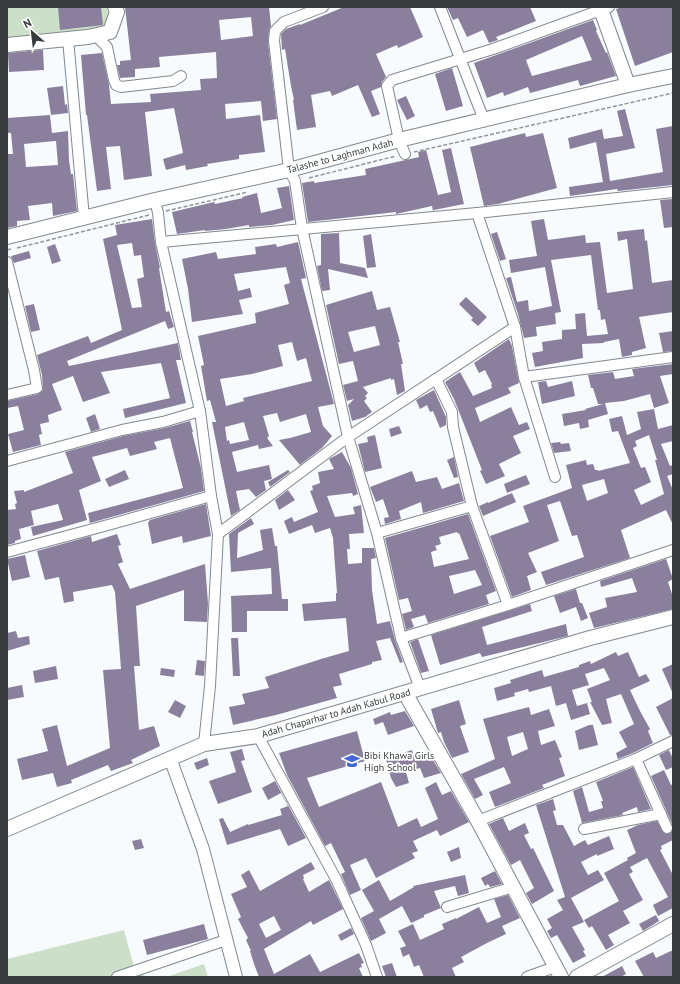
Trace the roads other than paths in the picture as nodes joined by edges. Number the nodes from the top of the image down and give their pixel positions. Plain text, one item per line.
1 (116, 7) edge
2 (323, 7) edge
3 (440, 7) edge
4 (604, 8) edge
5 (110, 32) junction
6 (68, 39) junction
7 (7, 45) edge
8 (459, 59) junction
9 (181, 76) dead end
10 (673, 76) edge
11 (628, 85) junction
12 (484, 120) junction
13 (399, 140) junction
14 (405, 154) road end
15 (292, 175) junction
16 (673, 192) edge
17 (156, 206) junction
18 (477, 213) junction
19 (84, 218) junction
20 (302, 228) junction
21 (7, 237) edge
22 (161, 242) junction
23 (7, 262) edge
24 (514, 327) junction
25 (673, 357) edge
26 (524, 377) junction
27 (436, 379) junction
28 (7, 395) edge
29 (200, 411) junction
30 (348, 437) junction
31 (7, 461) edge
32 (555, 477) dead end
33 (211, 496) junction
34 (472, 506) junction
35 (377, 533) junction
36 (218, 534) junction
37 (673, 550) edge
38 (7, 552) edge
39 (508, 605) junction
40 (673, 617) edge
41 (401, 638) junction
42 (420, 688) junction
43 (405, 693) junction
44 (258, 736) junction
45 (673, 741) edge
46 (204, 744) junction
47 (170, 758) junction
48 (636, 759) junction
49 (660, 814) junction
50 (478, 820) junction
51 (7, 828) edge
52 (667, 828) dead end
53 (584, 829) dead end
54 (513, 887) junction
55 (447, 907) dead end
56 (673, 924) edge
57 (226, 940) junction
58 (558, 972) edge
59 (117, 977) edge
60 (236, 977) edge
61 (377, 977) edge
62 (527, 977) edge
63 (577, 977) edge

1 - 5 main road
2 - 15 street
3 - 8 street
4 - 8 street
4 - 11 main road
5 - 6 main road
5 - 9 street
6 - 7 main road
6 - 19 street
8 - 12 street
8 - 13 street
10 - 11 main road, Talashe to Laghman Adah
11 - 12 main road, Talashe to Laghman Adah
12 - 13 main road, Talashe to Laghman Adah
13 - 14 street
13 - 15 main road, Talashe to Laghman Adah
15 - 17 main road, Talashe to Laghman Adah
15 - 20 street
16 - 18 street
17 - 19 main road, Talashe to Laghman Adah
17 - 22 street
18 - 20 street
18 - 24 street
19 - 21 main road, Talashe to Laghman Adah
20 - 22 street
20 - 30 street
22 - 29 street
23 - 28 street
24 - 26 street
24 - 27 street
25 - 26 street
26 - 32 street
27 - 30 street
27 - 34 street
29 - 31 street
29 - 33 street
30 - 35 street
30 - 36 street
33 - 36 street
33 - 38 street
34 - 35 street
34 - 39 street
35 - 41 street
36 - 46 street
37 - 39 street
39 - 41 street
40 - 42 main road, Adah Chaparhar to Adah Kabul Road
41 - 42 street
42 - 43 main road, Adah Chaparhar to Adah Kabul Road
43 - 44 main road, Adah Chaparhar to Adah Kabul Road
43 - 50 main road
44 - 46 main road, Adah Chaparhar to Adah Kabul Road
44 - 61 street
45 - 48 street
46 - 47 main road, Adah Chaparhar to Adah Kabul Road
47 - 51 main road, Adah Chaparhar to Adah Kabul Road
47 - 57 street
48 - 49 street
48 - 50 street
49 - 52 street
49 - 53 street
50 - 54 main road
54 - 55 street
54 - 58 main road
56 - 63 main road
57 - 59 street
57 - 60 street
58 - 62 street

